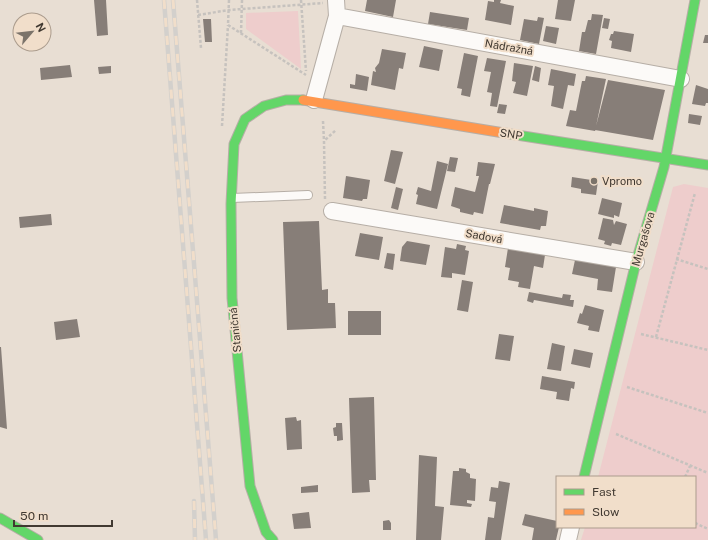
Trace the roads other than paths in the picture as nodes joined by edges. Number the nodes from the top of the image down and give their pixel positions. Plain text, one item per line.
1 (694, 0) edge
2 (334, 6) edge
3 (681, 79) junction
4 (314, 100) junction
5 (242, 126) joint
6 (665, 158) junction
7 (708, 165) edge
8 (308, 195) dead end
9 (232, 198) junction
10 (332, 211) road end
11 (636, 262) junction
12 (584, 476) edge
13 (0, 518) edge
14 (571, 528) edge
15 (268, 537) edge
16 (38, 540) edge
17 (568, 540) edge

1 - 3 street, Murgašova
2 - 3 street, Nádražná
2 - 4 street
3 - 6 street, Murgašova
4 - 5 street, SNP
4 - 6 street, SNP
5 - 9 street, Staničná
6 - 7 street, SNP
6 - 11 street, Murgašova
8 - 9 lane
9 - 15 street, Staničná
10 - 11 street, Sadová
11 - 12 street, Murgašova
13 - 16 street
14 - 17 street

